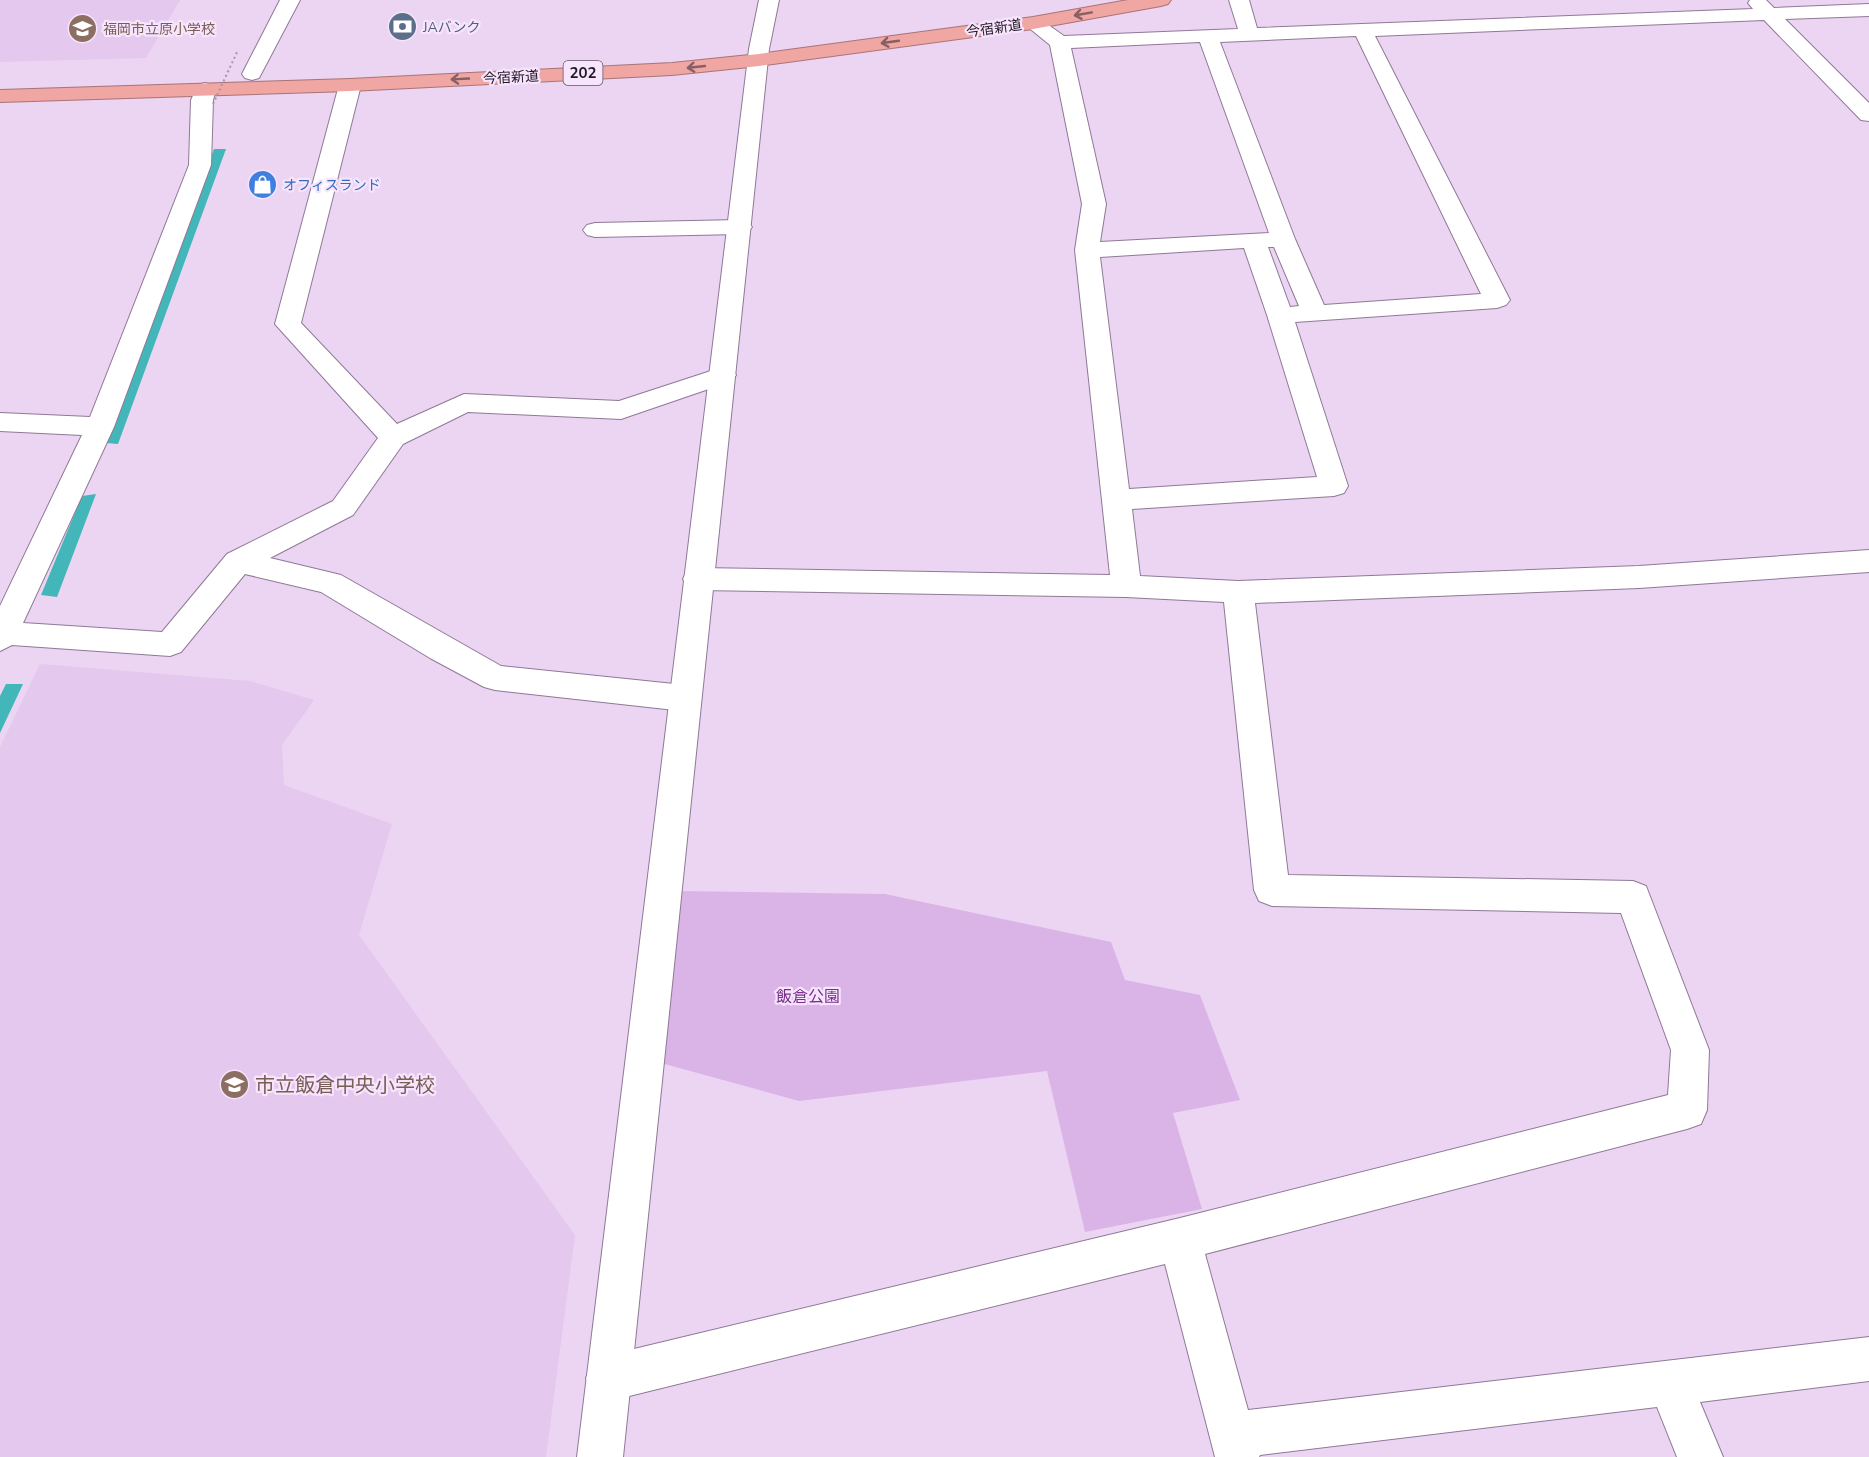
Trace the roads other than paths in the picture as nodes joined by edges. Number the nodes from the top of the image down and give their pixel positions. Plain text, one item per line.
1 (290, 0) edge
2 (769, 0) edge
3 (1063, 0) edge
4 (1161, 0) edge
5 (1239, 0) edge
6 (1761, 6) edge
7 (1869, 10) edge
8 (1034, 23) junction
9 (1362, 29) junction
10 (1250, 34) junction
11 (1208, 36) junction
12 (1060, 42) junction
13 (759, 50) junction
14 (252, 74) junction
15 (0, 80) edge
16 (350, 85) junction
17 (0, 96) edge
18 (209, 96) junction
19 (1869, 115) edge
20 (740, 227) junction
21 (595, 230) dead end
22 (1283, 239) junction
23 (1253, 240) junction
24 (1087, 250) junction
25 (1315, 313) junction
26 (1280, 315) junction
27 (723, 375) junction
28 (0, 422) edge
29 (100, 427) junction
30 (393, 437) junction
31 (1115, 500) junction
32 (1869, 561) edge
33 (238, 562) junction
34 (698, 579) junction
35 (1126, 586) junction
36 (1239, 592) junction
37 (1, 636) edge
38 (684, 698) junction
39 (1180, 1239) junction
40 (1869, 1359) edge
41 (609, 1378) junction
42 (1670, 1383) junction
43 (1234, 1446) edge
44 (600, 1457) edge
45 (1700, 1457) edge

1 - 14 street
2 - 13 street
3 - 13 highway, 今宿新道 / 202
4 -> 8 highway, 今宿新道 / 202
5 - 10 street
6 - 7 street
6 - 9 street
6 - 19 street
8 - 12 street
8 -> 13 highway, 今宿新道 / 202
9 - 10 street
9 - 25 street
10 - 11 street
11 - 12 street
11 - 22 street
12 - 24 street
13 - 14 highway, 今宿新道 / 202
13 -> 16 highway, 今宿新道 / 202
13 - 20 street
14 - 15 highway, 今宿新道 / 202
16 - 18 highway, 今宿新道 / 202
16 - 30 street
17 - 18 highway, 今宿新道 / 202
18 - 29 street
20 - 21 street
20 - 27 street
22 - 23 street
22 - 25 street
23 - 24 street
23 - 26 street
24 - 31 street
25 - 26 street
26 - 31 street
27 - 30 street
27 - 34 street
28 - 29 street
29 - 37 street
30 - 33 street
31 - 35 street
32 - 36 street
33 - 37 street
33 - 38 street
34 - 35 street
34 - 38 street
35 - 36 street
36 - 39 street
38 - 41 street
39 - 41 street
39 - 43 street
40 - 42 street
41 - 44 street
42 - 43 street
42 - 45 street

